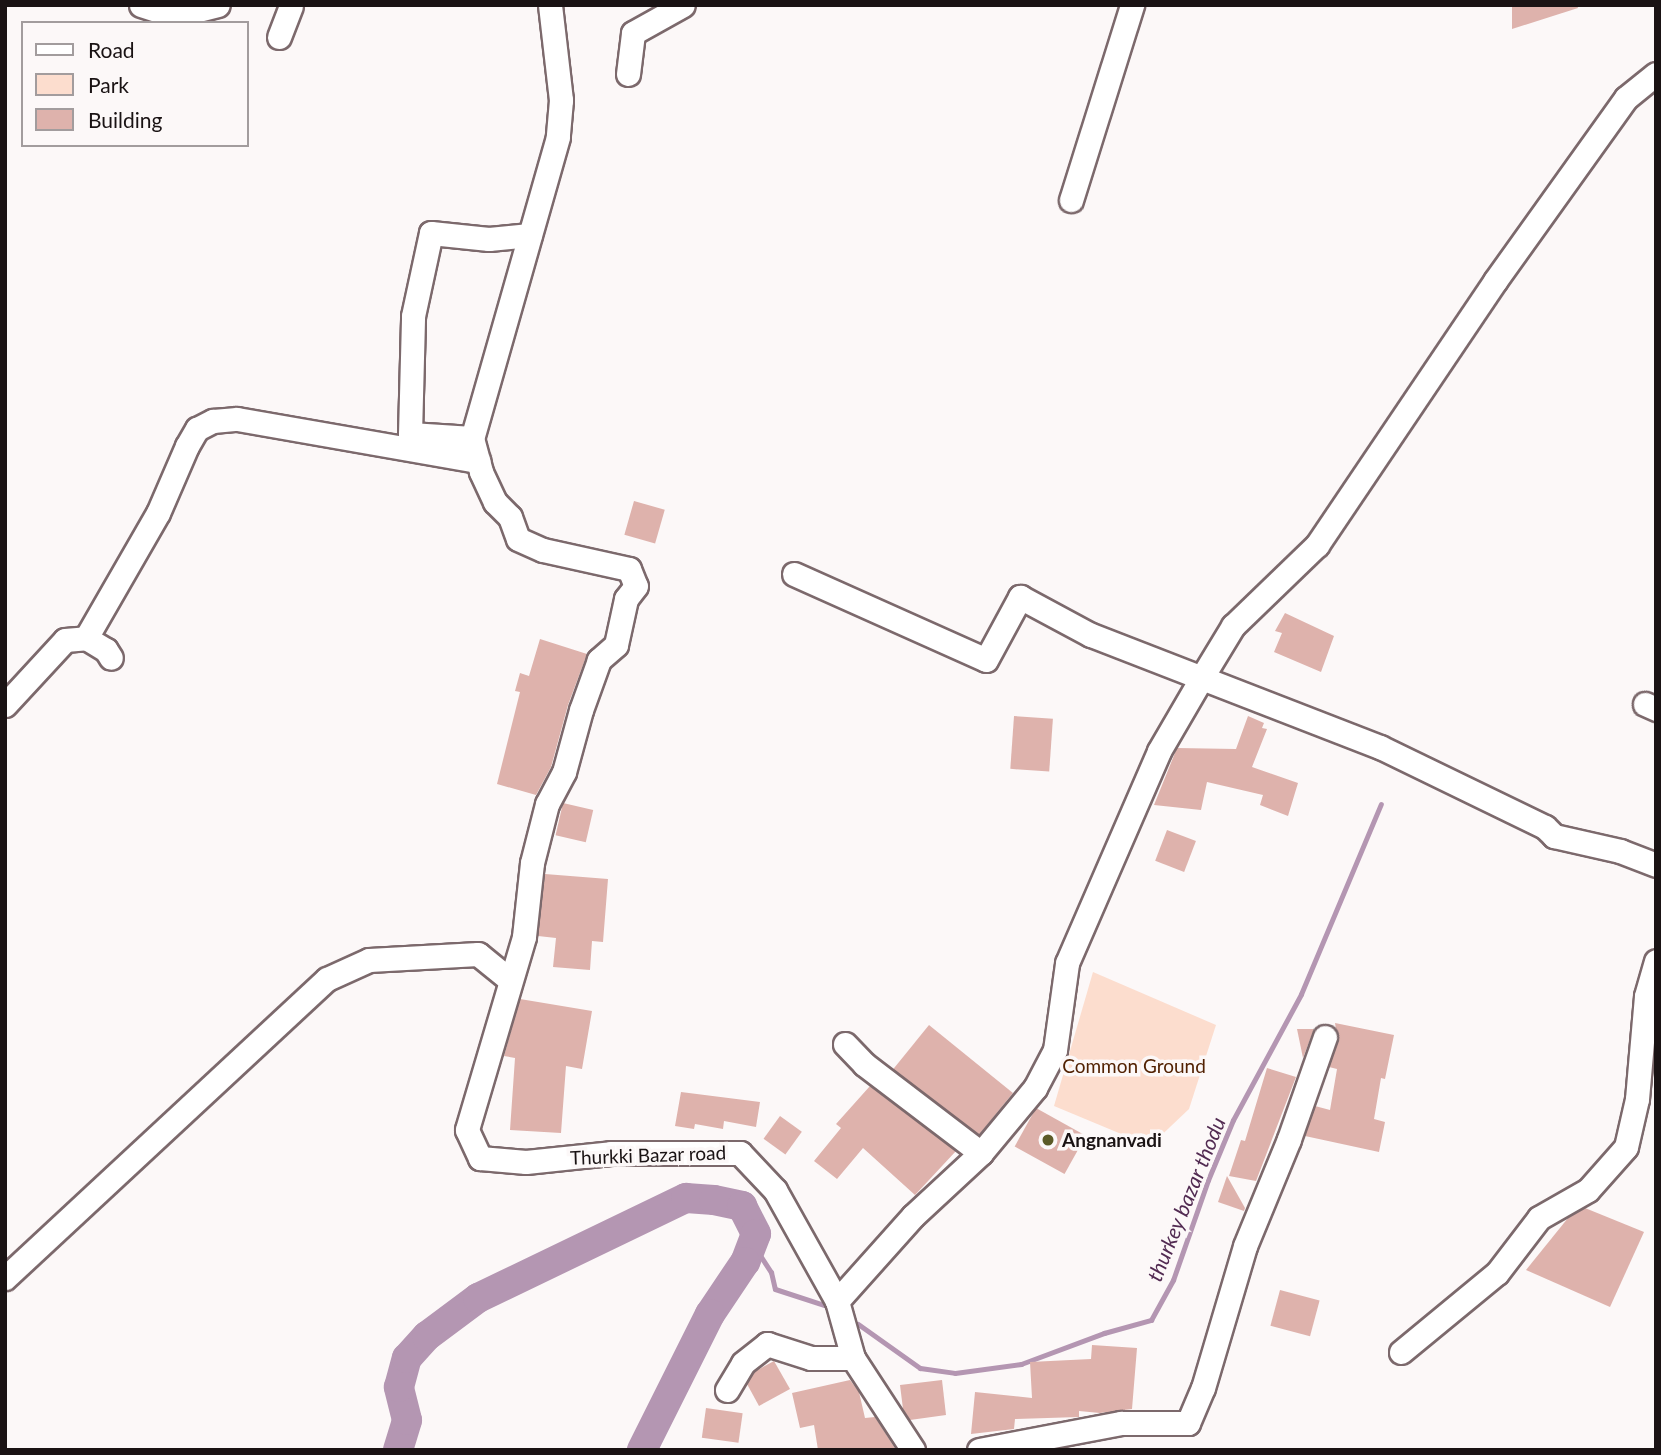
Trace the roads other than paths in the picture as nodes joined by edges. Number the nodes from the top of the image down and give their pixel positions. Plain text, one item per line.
1 (141, 5) edge
2 (218, 5) edge
3 (291, 5) edge
4 (550, 5) edge
5 (683, 5) edge
6 (1132, 5) edge
7 (279, 37) dead end
8 (628, 74) dead end
9 (1656, 74) edge
10 (1071, 200) dead end
11 (530, 234) junction
12 (472, 438) junction
13 (478, 461) junction
14 (794, 574) dead end
15 (86, 638) junction
16 (111, 658) dead end
17 (1202, 677) junction
18 (5, 705) edge
19 (1656, 866) edge
20 (1656, 961) edge
21 (510, 980) junction
22 (1325, 1037) dead end
23 (845, 1044) dead end
24 (981, 1153) junction
25 (5, 1278) edge
26 (837, 1301) junction
27 (1401, 1352) dead end
28 (853, 1358) junction
29 (727, 1390) dead end
30 (913, 1450) edge
31 (979, 1450) edge

1 - 2 street
3 - 7 street
4 - 11 street
5 - 8 street
6 - 10 street
9 - 17 street
11 - 12 street
11 - 12 street
12 - 13 street
13 - 15 street
13 - 21 street
14 - 17 street
15 - 16 street
15 - 18 street
17 - 19 street
17 - 24 street
20 - 27 street
21 - 25 street
21 - 26 street, Thurkki Bazar road
22 - 31 street
23 - 24 street
24 - 26 street
26 - 28 street, Thurkki Bazar road
28 - 29 street
28 - 30 street, Thurkki Bazar road

